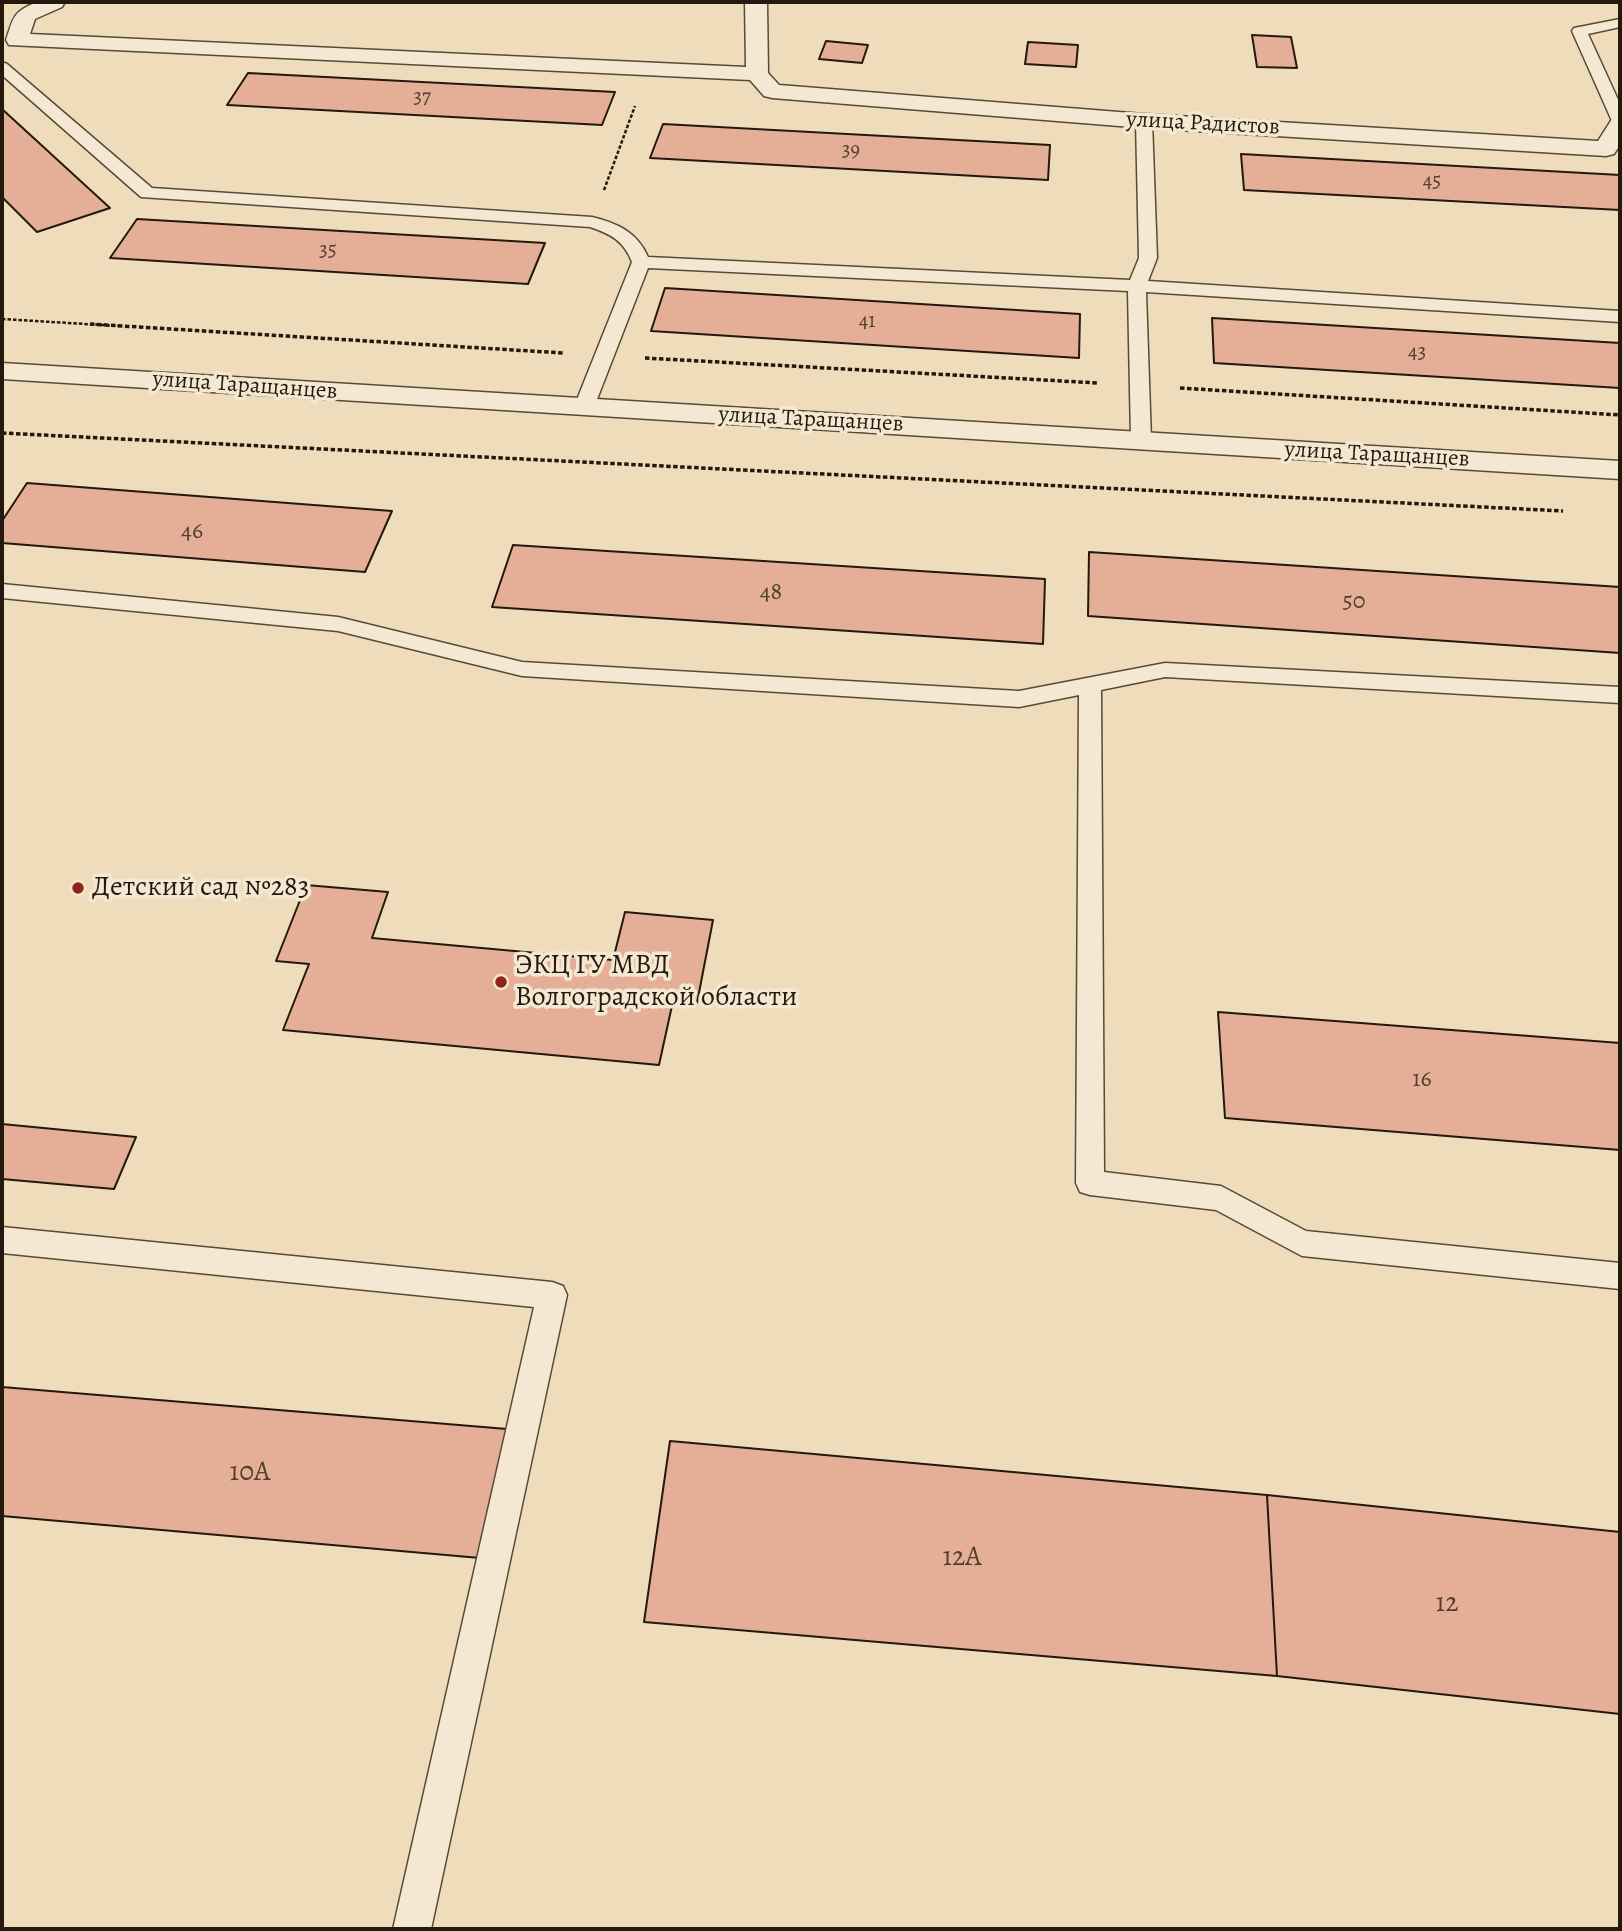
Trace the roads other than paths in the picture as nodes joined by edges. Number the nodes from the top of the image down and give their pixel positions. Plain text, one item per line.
1 (54, 2) edge
2 (756, 2) edge
3 (28, 9) edge
4 (1620, 23) edge
5 (10, 39) edge
6 (2, 68) edge
7 (765, 83) junction
8 (1144, 121) junction
9 (1620, 122) edge
10 (641, 262) junction
11 (1137, 286) junction
12 (1620, 317) edge
13 (2, 371) edge
14 (584, 407) junction
15 (1141, 440) junction
16 (1620, 470) edge
17 (2, 591) edge
18 (1090, 684) junction
19 (1620, 695) edge
20 (2, 1240) edge
21 (1620, 1276) edge
22 (412, 1929) edge

1 - 3 street
2 - 7 street
3 - 5 street
4 - 9 lane
5 - 7 street, улица Радистов
6 - 10 lane
7 - 8 street, улица Радистов
8 - 9 street, улица Радистов
8 - 11 lane
10 - 11 lane
10 - 14 lane
11 - 12 lane
11 - 15 lane
13 - 14 street, улица Таращанцев
14 - 15 street, улица Таращанцев
15 - 16 street, улица Таращанцев
17 - 18 lane
18 - 19 lane
18 - 21 lane
20 - 22 lane

